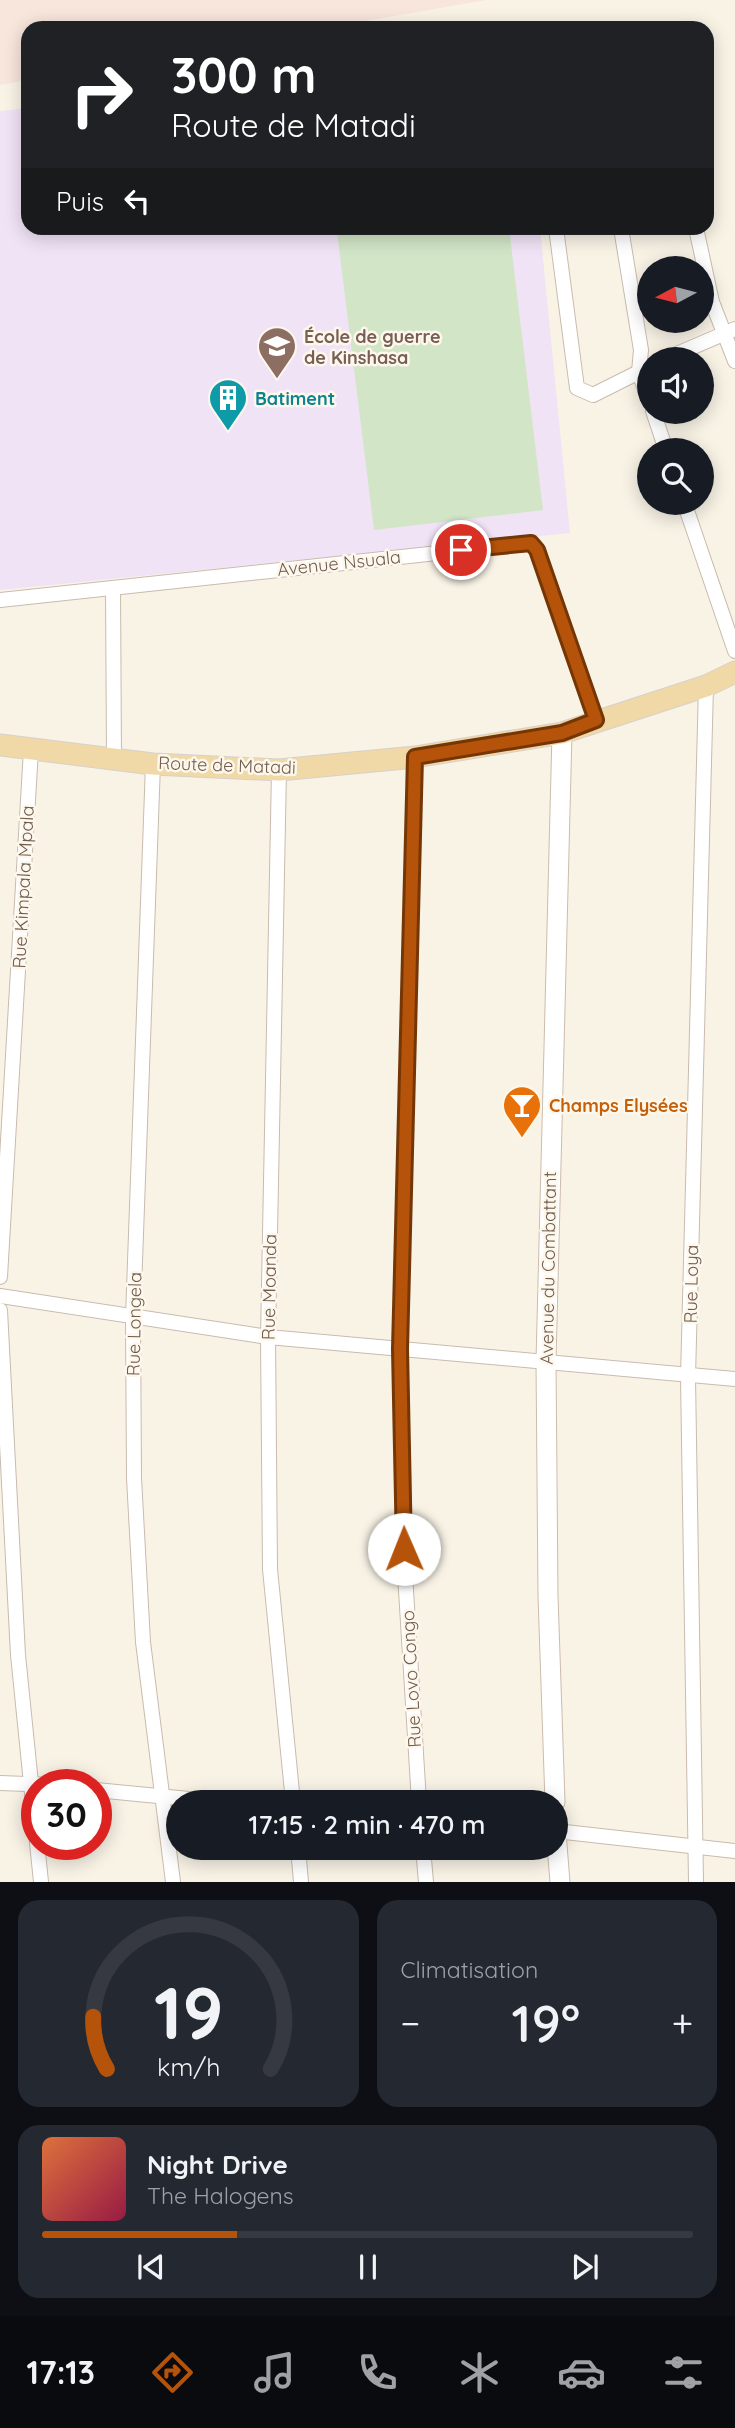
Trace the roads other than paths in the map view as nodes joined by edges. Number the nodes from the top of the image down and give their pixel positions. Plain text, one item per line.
1 (557, 235) edge
2 (622, 235) edge
3 (697, 235) edge
4 (730, 331) edge
5 (640, 347) edge
6 (693, 347) edge
7 (735, 361) edge
8 (637, 373) edge
9 (688, 515) edge
10 (113, 588) junction
11 (0, 600) edge
12 (735, 651) edge
13 (735, 672) edge
14 (706, 686) junction
15 (596, 720) junction
16 (562, 733) junction
17 (0, 745) edge
18 (31, 749) junction
19 (415, 757) junction
20 (114, 759) junction
21 (153, 764) junction
22 (279, 770) junction
23 (0, 1277) edge
24 (0, 1296) edge
25 (0, 1310) edge
26 (133, 1317) junction
27 (268, 1337) junction
28 (400, 1349) junction
29 (546, 1361) junction
30 (688, 1377) junction
31 (735, 1379) edge
32 (28, 1769) edge
33 (21, 1782) edge
34 (0, 1783) edge
35 (292, 1790) edge
36 (418, 1790) edge
37 (555, 1790) edge
38 (112, 1792) edge
39 (163, 1797) junction
40 (166, 1797) edge
41 (568, 1833) edge
42 (695, 1849) junction
43 (735, 1851) edge
44 (38, 1860) edge
45 (299, 1860) edge
46 (424, 1860) edge
47 (558, 1860) edge
48 (41, 1882) edge
49 (173, 1882) edge
50 (302, 1882) edge
51 (426, 1882) edge
52 (560, 1882) edge
53 (696, 1882) edge

1 - 8 street
2 - 5 street
3 - 4 street
4 - 6 street
4 - 7 street
9 - 12 street
10 - 11 street, Avenue Nsuala
10 - 15 street, Avenue Nsuala
10 - 20 street
13 - 14 main road, Route de Matadi
14 - 15 main road, Route de Matadi
14 - 30 street, Rue Loya
15 - 16 main road, Route de Matadi
16 - 19 main road, Route de Matadi
16 - 29 street, Avenue du Combattant
17 - 18 main road, Route de Matadi
18 - 20 main road, Route de Matadi
18 - 23 street, Rue Kimpala Mpala
19 - 22 main road, Route de Matadi
19 - 28 street, Rue Lovo Congo
20 - 21 main road, Route de Matadi
21 - 22 main road, Route de Matadi
21 - 26 street, Rue Longela
22 - 27 street, Rue Moanda
24 - 26 street
25 - 32 street
26 - 27 street
26 - 39 street, Rue Longela
27 - 28 street
27 - 35 street, Rue Moanda
28 - 29 street
28 - 36 street, Rue Lovo Congo
29 - 30 street
29 - 37 street, Avenue du Combattant
30 - 31 street
30 - 42 street, Rue Loya
33 - 34 street
38 - 39 street
39 - 40 street
39 - 49 street, Rue Longela
41 - 42 street
42 - 43 street
42 - 53 street, Rue Loya
44 - 48 street
45 - 50 street
46 - 51 street
47 - 52 street

